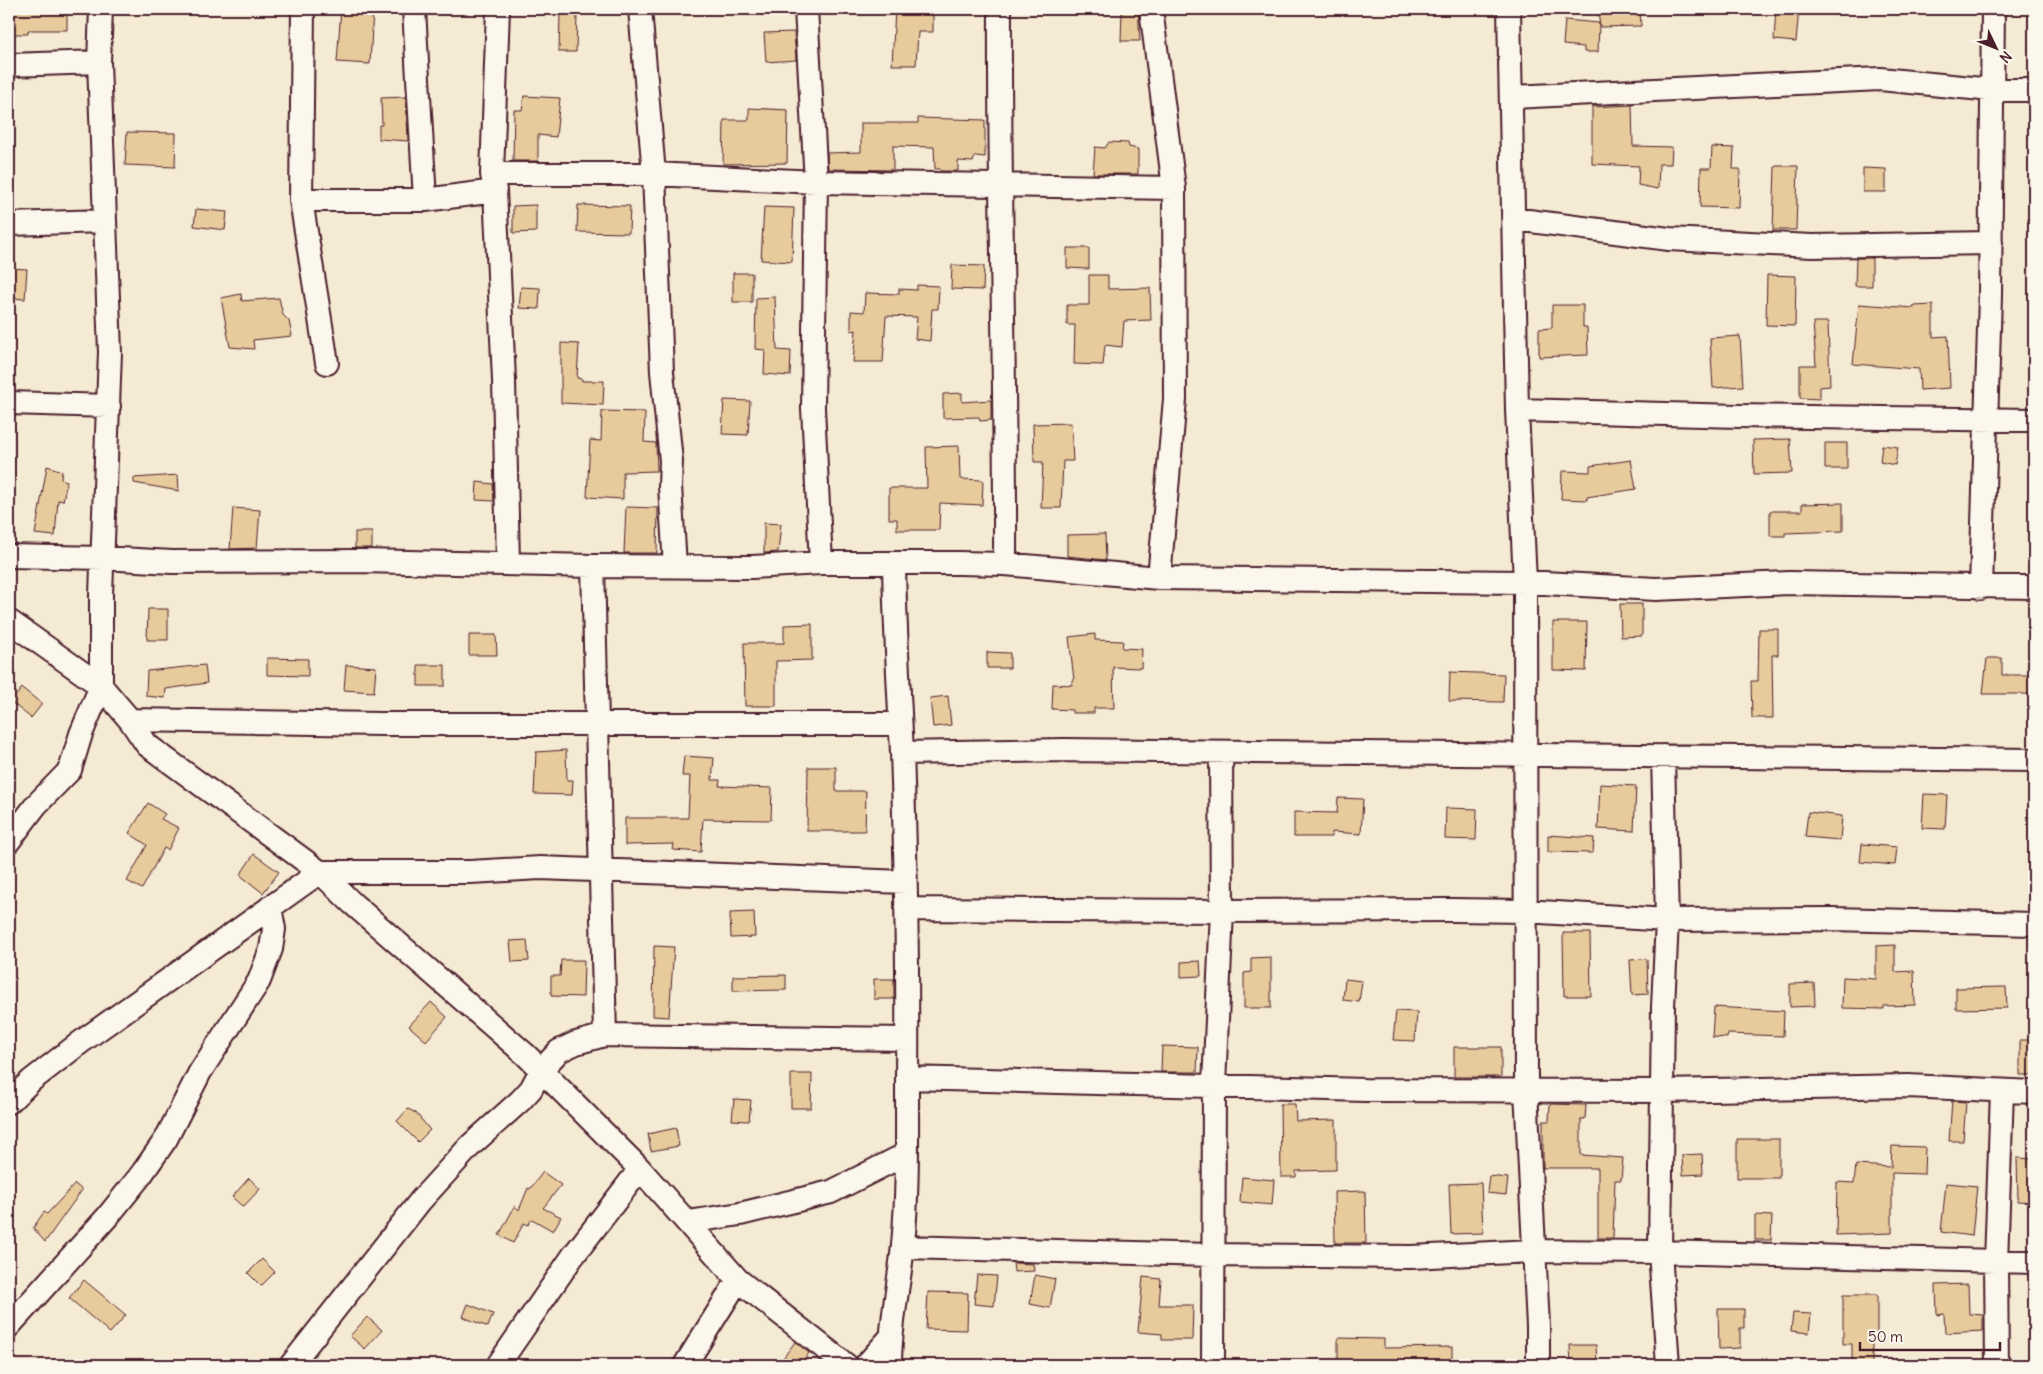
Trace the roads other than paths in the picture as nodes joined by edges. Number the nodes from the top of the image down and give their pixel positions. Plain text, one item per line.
1 (101, 9) edge
2 (303, 9) edge
3 (414, 9) edge
4 (498, 9) edge
5 (640, 9) edge
6 (806, 9) edge
7 (1000, 9) edge
8 (1151, 9) edge
9 (1509, 9) edge
10 (1993, 9) edge
11 (99, 62) junction
12 (9, 65) edge
13 (1992, 90) junction
14 (2034, 90) edge
15 (1511, 97) junction
16 (654, 174) junction
17 (493, 182) junction
18 (816, 182) junction
19 (1000, 186) junction
20 (1174, 188) junction
21 (301, 200) junction
22 (425, 200) junction
23 (1514, 219) junction
24 (104, 221) junction
25 (9, 224) edge
26 (1991, 243) junction
27 (327, 363) dead end
28 (9, 403) edge
29 (109, 406) junction
30 (1517, 410) junction
31 (1986, 418) junction
32 (2034, 420) edge
33 (9, 556) edge
34 (103, 558) junction
35 (821, 563) junction
36 (508, 564) junction
37 (894, 564) junction
38 (1005, 564) junction
39 (593, 566) junction
40 (675, 566) junction
41 (1159, 578) junction
42 (1525, 582) junction
43 (2034, 587) edge
44 (1981, 588) junction
45 (9, 621) edge
46 (101, 686) junction
47 (130, 720) junction
48 (598, 724) junction
49 (900, 724) junction
50 (902, 752) junction
51 (1221, 753) junction
52 (1525, 755) junction
53 (1663, 756) junction
54 (2034, 760) edge
55 (9, 842) edge
56 (320, 872) junction
57 (600, 872) junction
58 (905, 882) junction
59 (270, 907) junction
60 (906, 909) junction
61 (1222, 911) junction
62 (1525, 911) junction
63 (1667, 920) junction
64 (2034, 924) edge
65 (605, 1035) junction
66 (907, 1039) junction
67 (541, 1070) junction
68 (907, 1078) junction
69 (1214, 1085) junction
70 (1526, 1090) junction
71 (1662, 1091) junction
72 (2002, 1091) junction
73 (2034, 1092) edge
74 (9, 1102) edge
75 (906, 1154) junction
76 (640, 1169) junction
77 (688, 1222) junction
78 (903, 1247) junction
79 (1534, 1251) junction
80 (1660, 1252) junction
81 (1212, 1255) junction
82 (1996, 1262) junction
83 (2034, 1262) edge
84 (738, 1280) junction
85 (9, 1326) edge
86 (890, 1338) junction
87 (292, 1365) edge
88 (498, 1365) edge
89 (685, 1365) edge
90 (846, 1365) edge
91 (866, 1365) edge
92 (890, 1365) edge
93 (1212, 1365) edge
94 (1538, 1365) edge
95 (1668, 1365) edge
96 (1997, 1365) edge

1 - 11 street
2 - 21 street
3 - 22 street
4 - 17 street
5 - 16 street
6 - 18 street
7 - 19 street
8 - 20 street
9 - 15 street
10 - 13 street
11 - 12 street
11 - 24 street
13 - 14 street
13 - 15 street
13 - 26 street
15 - 23 street
16 - 17 street
16 - 18 street
16 - 40 street
17 - 22 street
17 - 36 street
18 - 19 street
18 - 35 street
19 - 20 street
19 - 38 street
20 - 41 street
21 - 22 street
21 - 27 street
23 - 26 street
23 - 30 street
24 - 25 street
24 - 29 street
26 - 31 street
28 - 29 street
29 - 34 street
30 - 31 street
30 - 42 street
31 - 32 street
31 - 44 street
33 - 34 street
34 - 36 street
34 - 46 street
35 - 37 street
35 - 40 street
36 - 39 street
37 - 38 street
37 - 49 street
38 - 41 street
39 - 40 street
39 - 48 street
41 - 42 street
42 - 44 street
42 - 52 street
43 - 44 street
45 - 46 street
46 - 47 street
46 - 55 street
47 - 48 street
47 - 56 street
48 - 49 street
48 - 57 street
49 - 50 street
50 - 51 street
50 - 58 street
51 - 52 street
51 - 61 street
52 - 53 street
52 - 62 street
53 - 54 street
53 - 63 street
56 - 57 street
56 - 59 street
56 - 67 street
57 - 58 street
57 - 65 street
58 - 60 street
59 - 74 street
59 - 85 street
60 - 61 street
60 - 66 street
61 - 62 street
61 - 69 street
62 - 63 street
62 - 70 street
63 - 64 street
63 - 71 street
65 - 66 street
65 - 67 street
66 - 68 street
67 - 76 street
67 - 87 street
68 - 69 street
68 - 75 street
69 - 70 street
69 - 81 street
70 - 71 street
70 - 79 street
71 - 72 street
71 - 80 street
72 - 73 street
72 - 82 street
75 - 77 street
75 - 78 street
76 - 77 street
76 - 88 street
77 - 84 street
78 - 81 street
78 - 86 street
79 - 80 street
79 - 81 street
79 - 94 street
80 - 82 street
80 - 95 street
81 - 93 street
82 - 83 street
82 - 96 street
84 - 89 street
84 - 90 street
86 - 91 street
86 - 92 street

